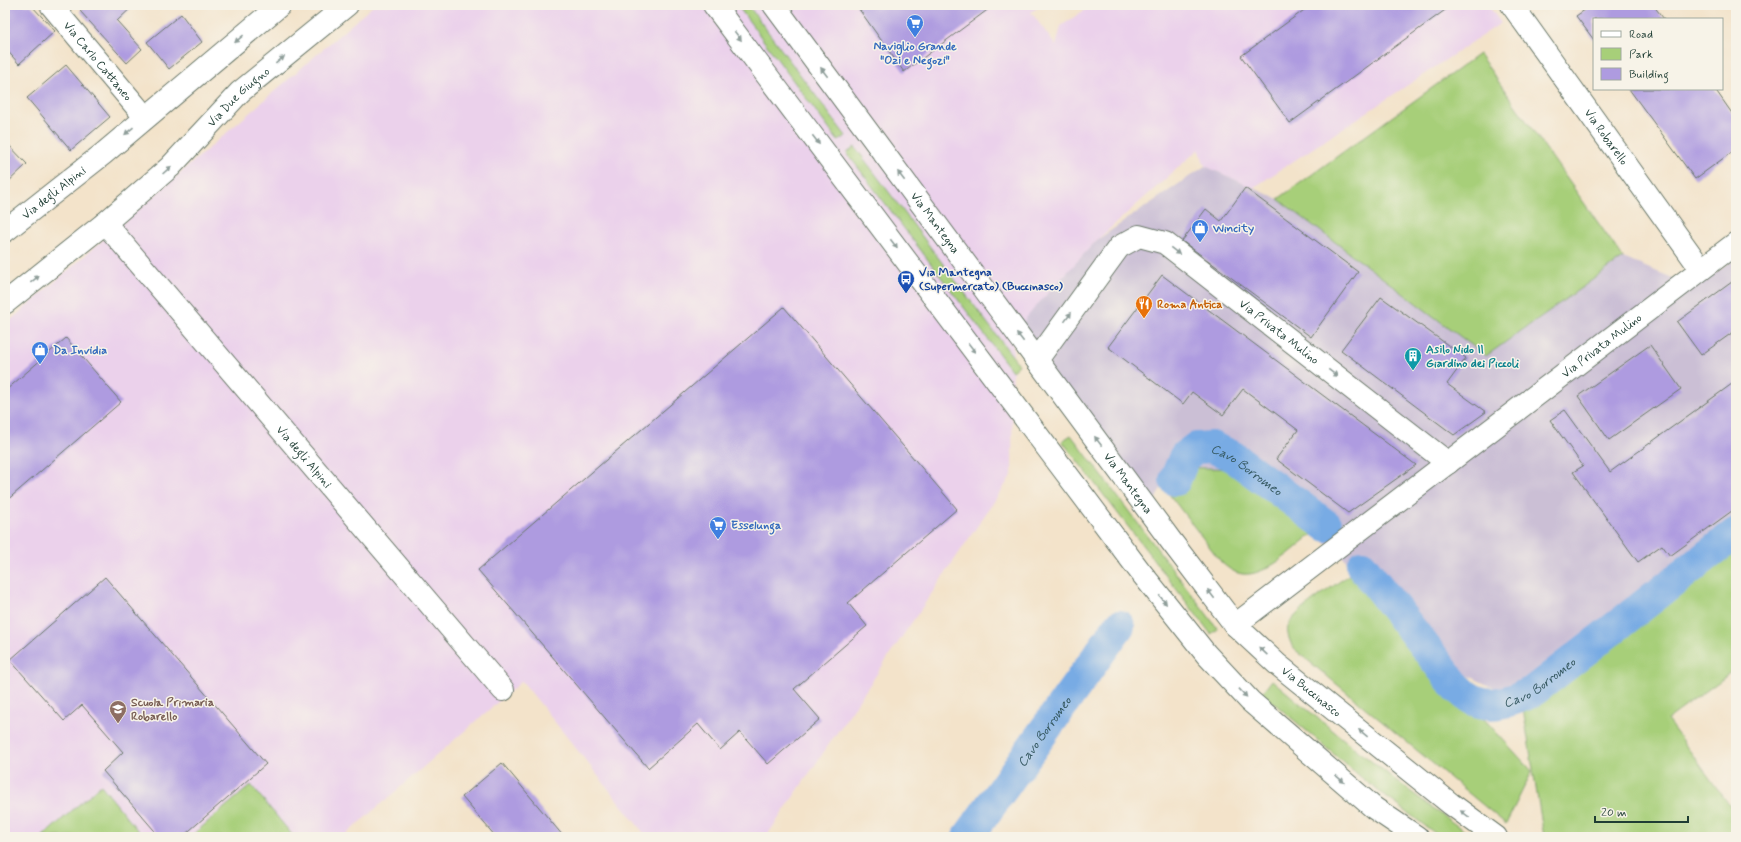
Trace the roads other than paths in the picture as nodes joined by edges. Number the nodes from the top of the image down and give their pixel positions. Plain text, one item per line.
1 (51, 5) edge
2 (280, 5) edge
3 (347, 5) edge
4 (714, 5) edge
5 (774, 5) edge
6 (1512, 5) edge
7 (145, 117) junction
8 (105, 223) junction
9 (5, 231) edge
10 (1736, 243) edge
11 (1701, 268) junction
12 (5, 303) edge
13 (1037, 360) junction
14 (1448, 463) junction
15 (1154, 518) joint
16 (1235, 625) junction
17 (503, 690) dead end
18 (1417, 837) edge
19 (1496, 837) edge

1 - 7 street, Via Carlo Cattaneo
2 -> 7 street
8 -> 3 street, Via Due Giugno
4 -> 18 street
13 -> 5 street, Via Mantegna
6 - 11 street, Via Robarello
7 -> 9 street, Via degli Alpini
12 -> 8 street
8 - 17 street, Via degli Alpini
10 - 11 street, Via Privata Mulino
11 - 14 street, Via Privata Mulino
13 -> 14 street, Via Privata Mulino
15 -> 13 street, Via Mantegna
14 - 16 street, Via Privata Mulino
16 -> 15 street, Via Buccinasco
19 -> 16 street, Via Buccinasco

